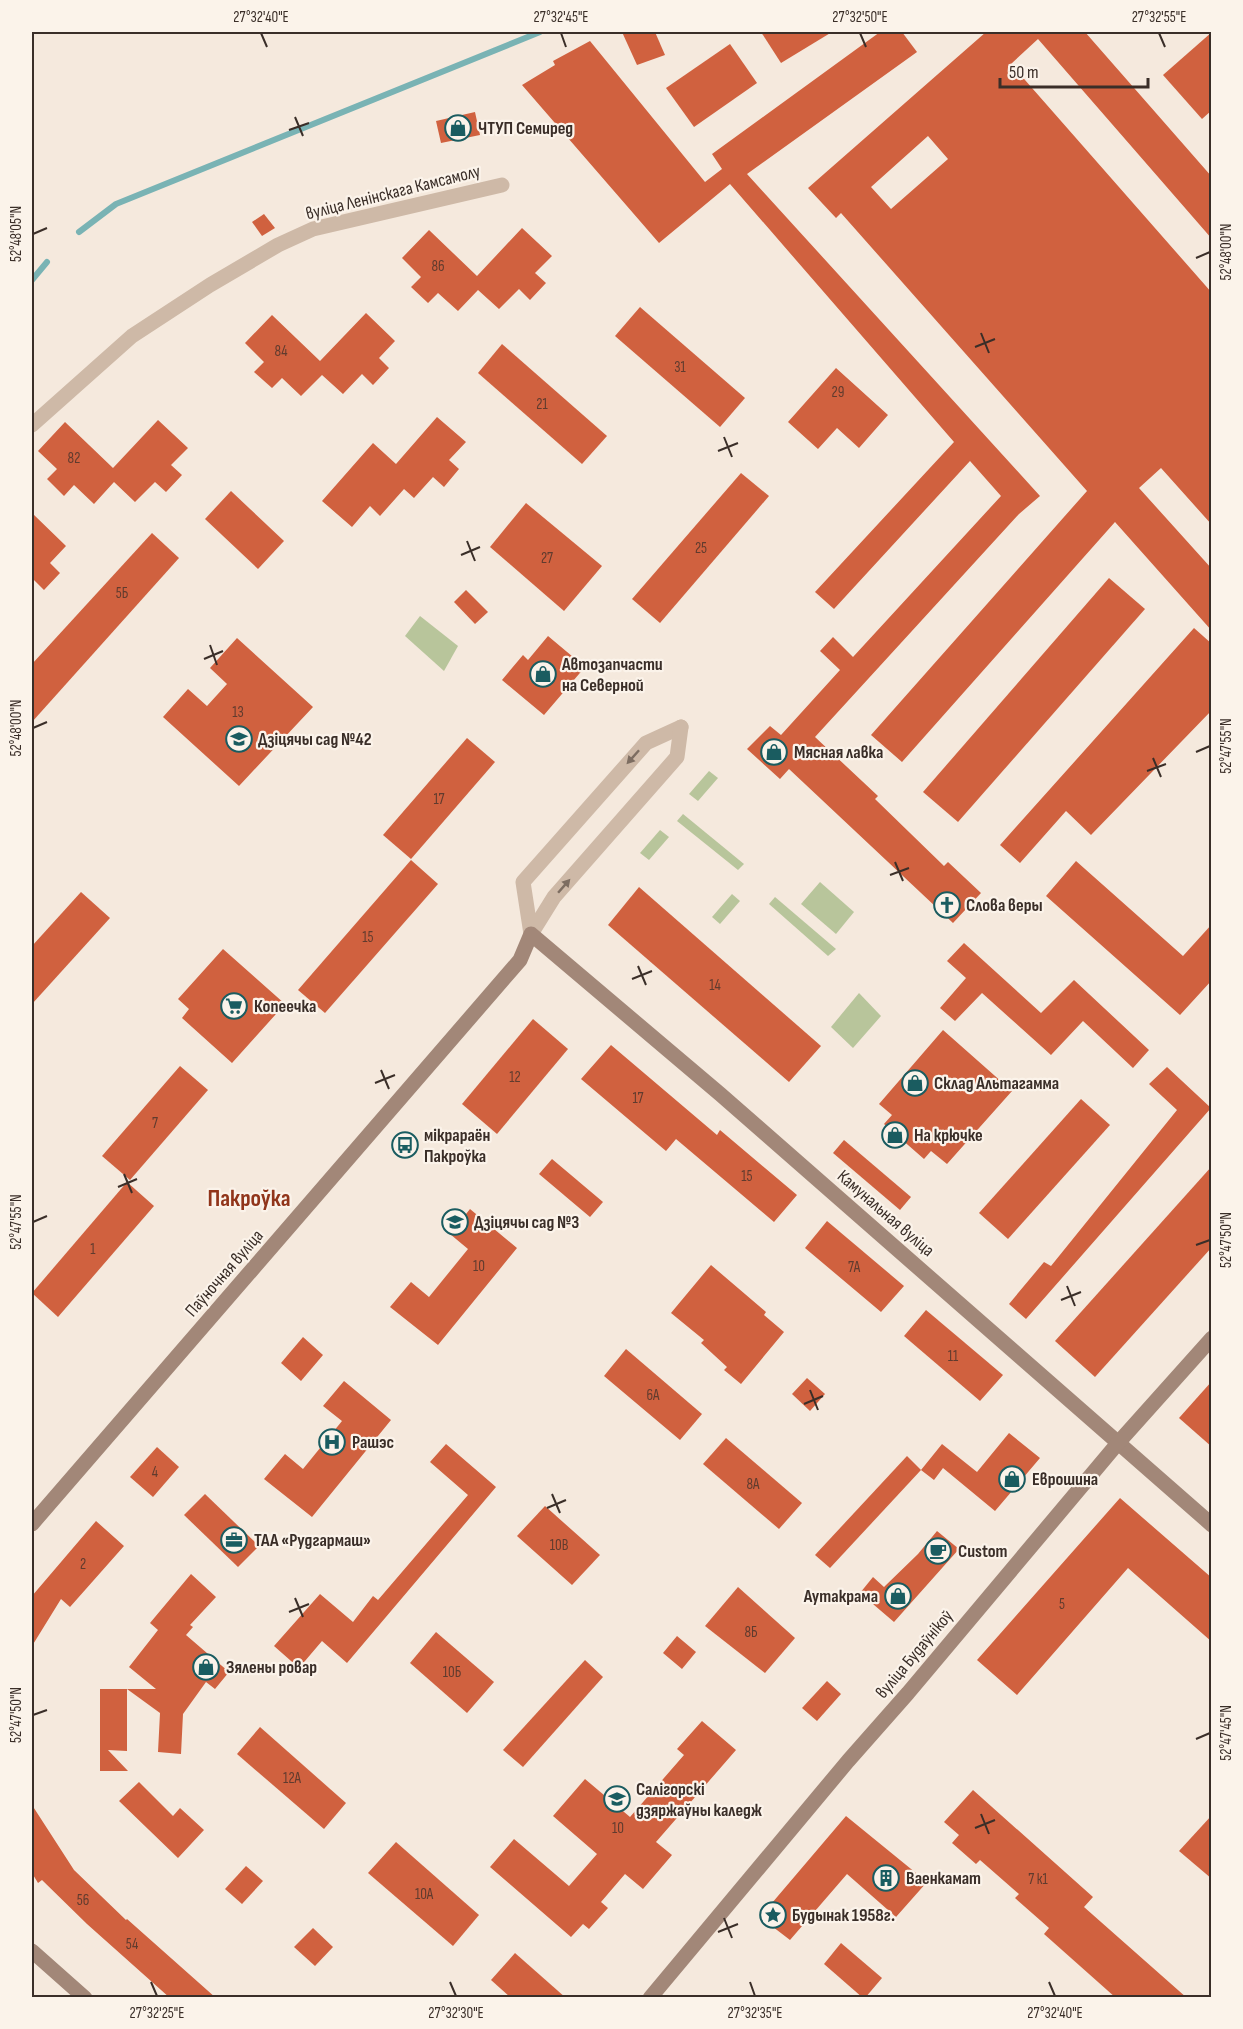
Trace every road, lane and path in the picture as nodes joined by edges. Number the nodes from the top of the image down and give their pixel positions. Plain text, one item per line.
1 (502, 185) dead end
2 (32, 425) edge
3 (531, 934) junction
4 (1212, 1338) edge
5 (1118, 1443) junction
6 (32, 1524) edge
7 (1212, 1525) edge
8 (32, 1951) edge
9 (85, 1998) edge
10 (650, 1998) edge

1 - 2 street, вуліца Ленінскага Камсамолу
3 -> 3 street
3 - 5 street, Камунальная вуліца
3 - 6 street, Паўночная вуліца
4 - 5 street, вуліца Будаўнікоў
5 - 7 street, Камунальная вуліца
5 - 10 street, вуліца Будаўнікоў
8 - 9 street

